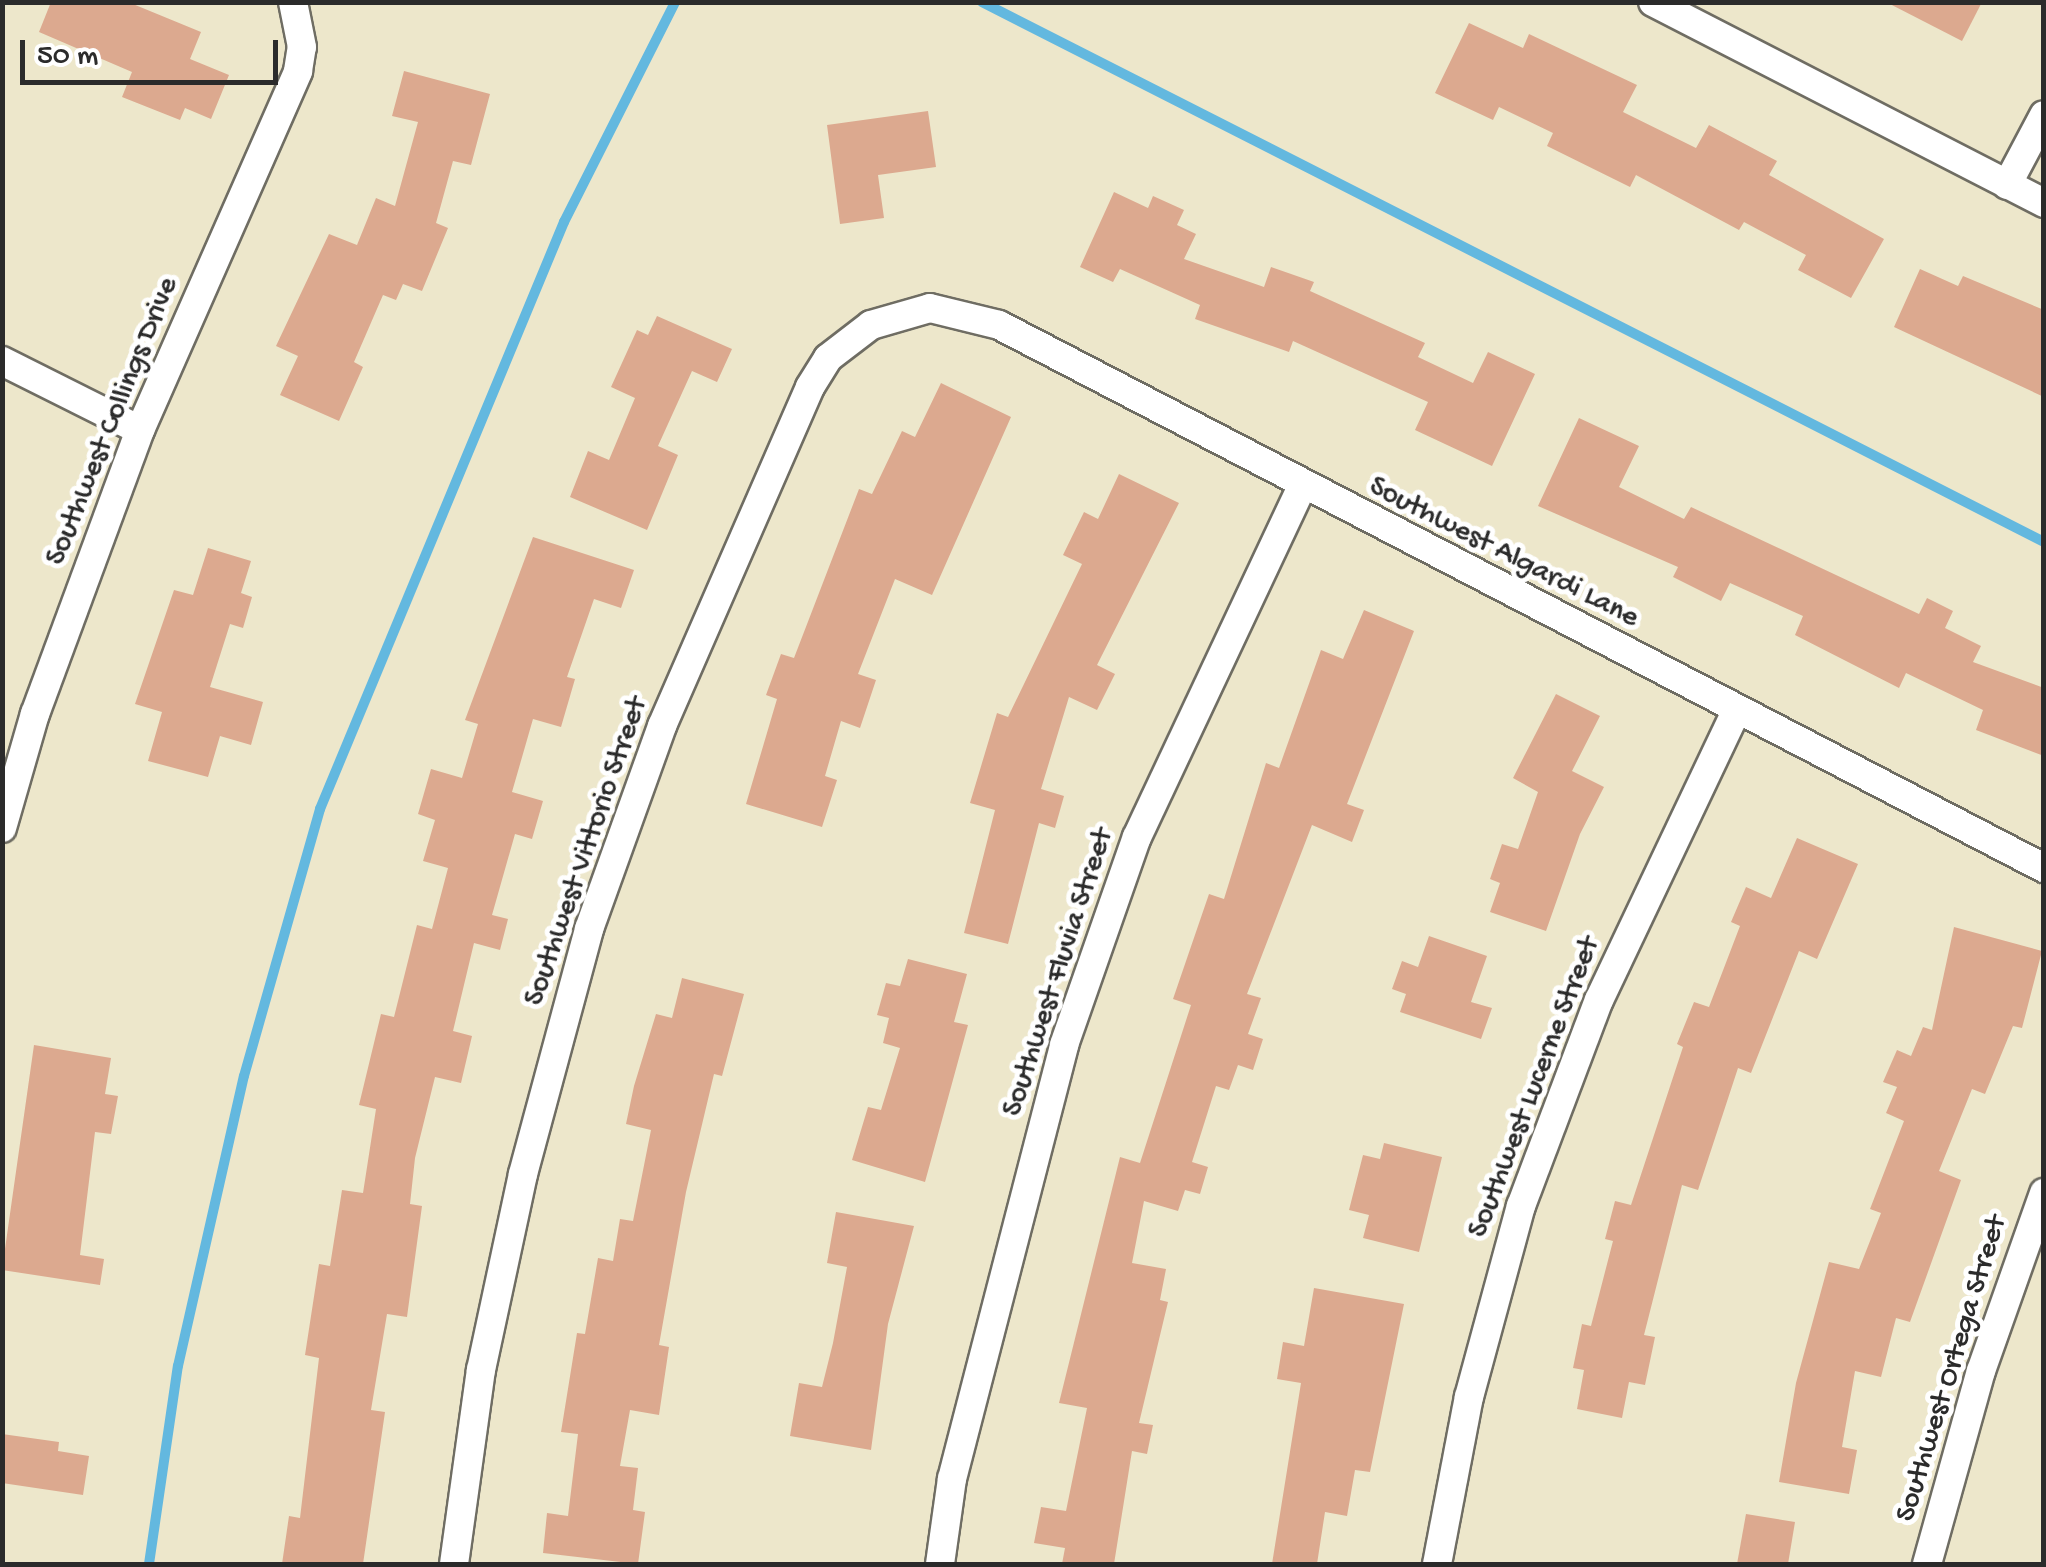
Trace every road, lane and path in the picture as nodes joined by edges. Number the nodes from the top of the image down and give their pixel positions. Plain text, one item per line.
1 (293, 2) edge
2 (1652, 2) edge
3 (2044, 115) edge
4 (2008, 184) junction
5 (2044, 203) edge
6 (930, 308) joint
7 (2, 361) edge
8 (140, 430) junction
9 (1302, 486) junction
10 (1736, 711) junction
11 (2, 828) edge
12 (2044, 868) edge
13 (2044, 1193) edge
14 (454, 1564) edge
15 (940, 1564) edge
16 (1437, 1564) edge
17 (1927, 1564) edge

1 - 8 street, Southwest Collings Drive
2 - 4 street
3 - 4 street
4 - 5 street
6 - 9 street, Southwest Algardi Lane
6 - 14 street, Southwest Vittorio Street
7 - 8 street
8 - 11 street, Southwest Collings Drive
9 - 10 street, Southwest Algardi Lane
9 - 15 street, Southwest Fluvia Street
10 - 12 street, Southwest Algardi Lane
10 - 16 street, Southwest Lucerne Street
13 - 17 street, Southwest Ortega Street

